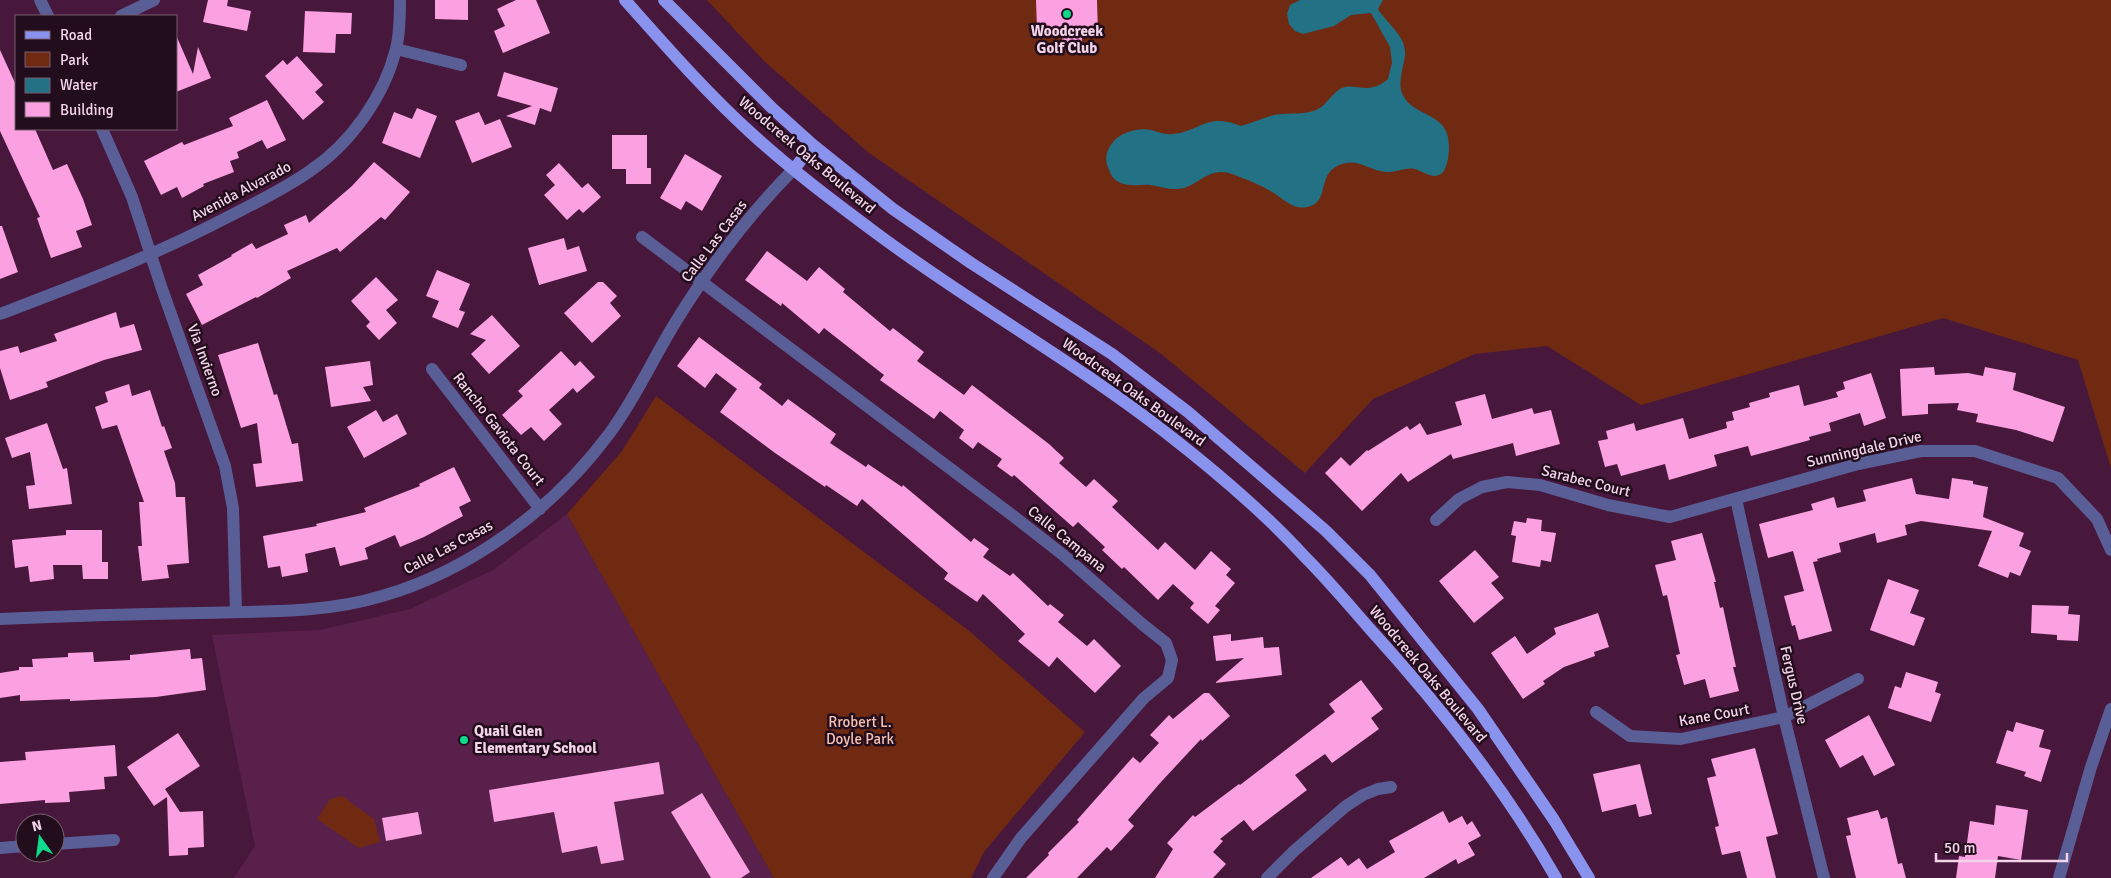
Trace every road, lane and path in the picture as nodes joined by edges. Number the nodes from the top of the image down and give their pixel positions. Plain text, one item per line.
1 (40, 0) edge
2 (154, 0) edge
3 (400, 0) edge
4 (625, 0) edge
5 (664, 0) edge
6 (48, 15) edge
7 (123, 15) edge
8 (396, 49) junction
9 (461, 65) dead end
10 (102, 130) edge
11 (813, 145) junction
12 (794, 169) junction
13 (642, 237) dead end
14 (152, 255) junction
15 (702, 282) junction
16 (0, 314) edge
17 (432, 369) dead end
18 (1736, 499) junction
19 (540, 509) junction
20 (1436, 520) dead end
21 (2111, 550) edge
22 (236, 612) junction
23 (0, 619) edge
24 (1858, 679) dead end
25 (2111, 710) edge
26 (1596, 712) dead end
27 (1784, 717) junction
28 (1391, 788) dead end
29 (114, 840) dead end
30 (65, 843) edge
31 (15, 847) edge
32 (0, 848) edge
33 (993, 878) edge
34 (1267, 878) edge
35 (1556, 878) edge
36 (1589, 878) edge
37 (1824, 878) edge
38 (2059, 878) edge

1 - 6 street
2 - 7 street
3 - 8 street, Avenida Alvarado
4 - 12 main road, Woodcreek Oaks Boulevard
5 - 11 main road, Woodcreek Oaks Boulevard
8 - 9 street
8 - 14 street, Avenida Alvarado
10 - 14 street, Via Invierno
11 - 12 main road
11 - 36 main road, Woodcreek Oaks Boulevard
12 - 15 street, Calle Las Casas
12 - 35 main road, Woodcreek Oaks Boulevard
13 - 15 street, Calle Campana
14 - 16 street, Avenida Alvarado
14 - 22 street, Via Invierno
15 - 19 street, Calle Las Casas
15 - 33 street, Calle Campana
17 - 19 street, Rancho Gaviota Court
18 - 20 street, Sarabec Court
18 - 21 street, Sunningdale Drive
18 - 27 street, Fergus Drive
19 - 22 street, Calle Las Casas
22 - 23 street, Calle Las Casas
24 - 27 street, Kane Court
25 - 38 street
26 - 27 street, Kane Court
27 - 37 street, Fergus Drive
28 - 34 street
29 - 30 street
31 - 32 street

